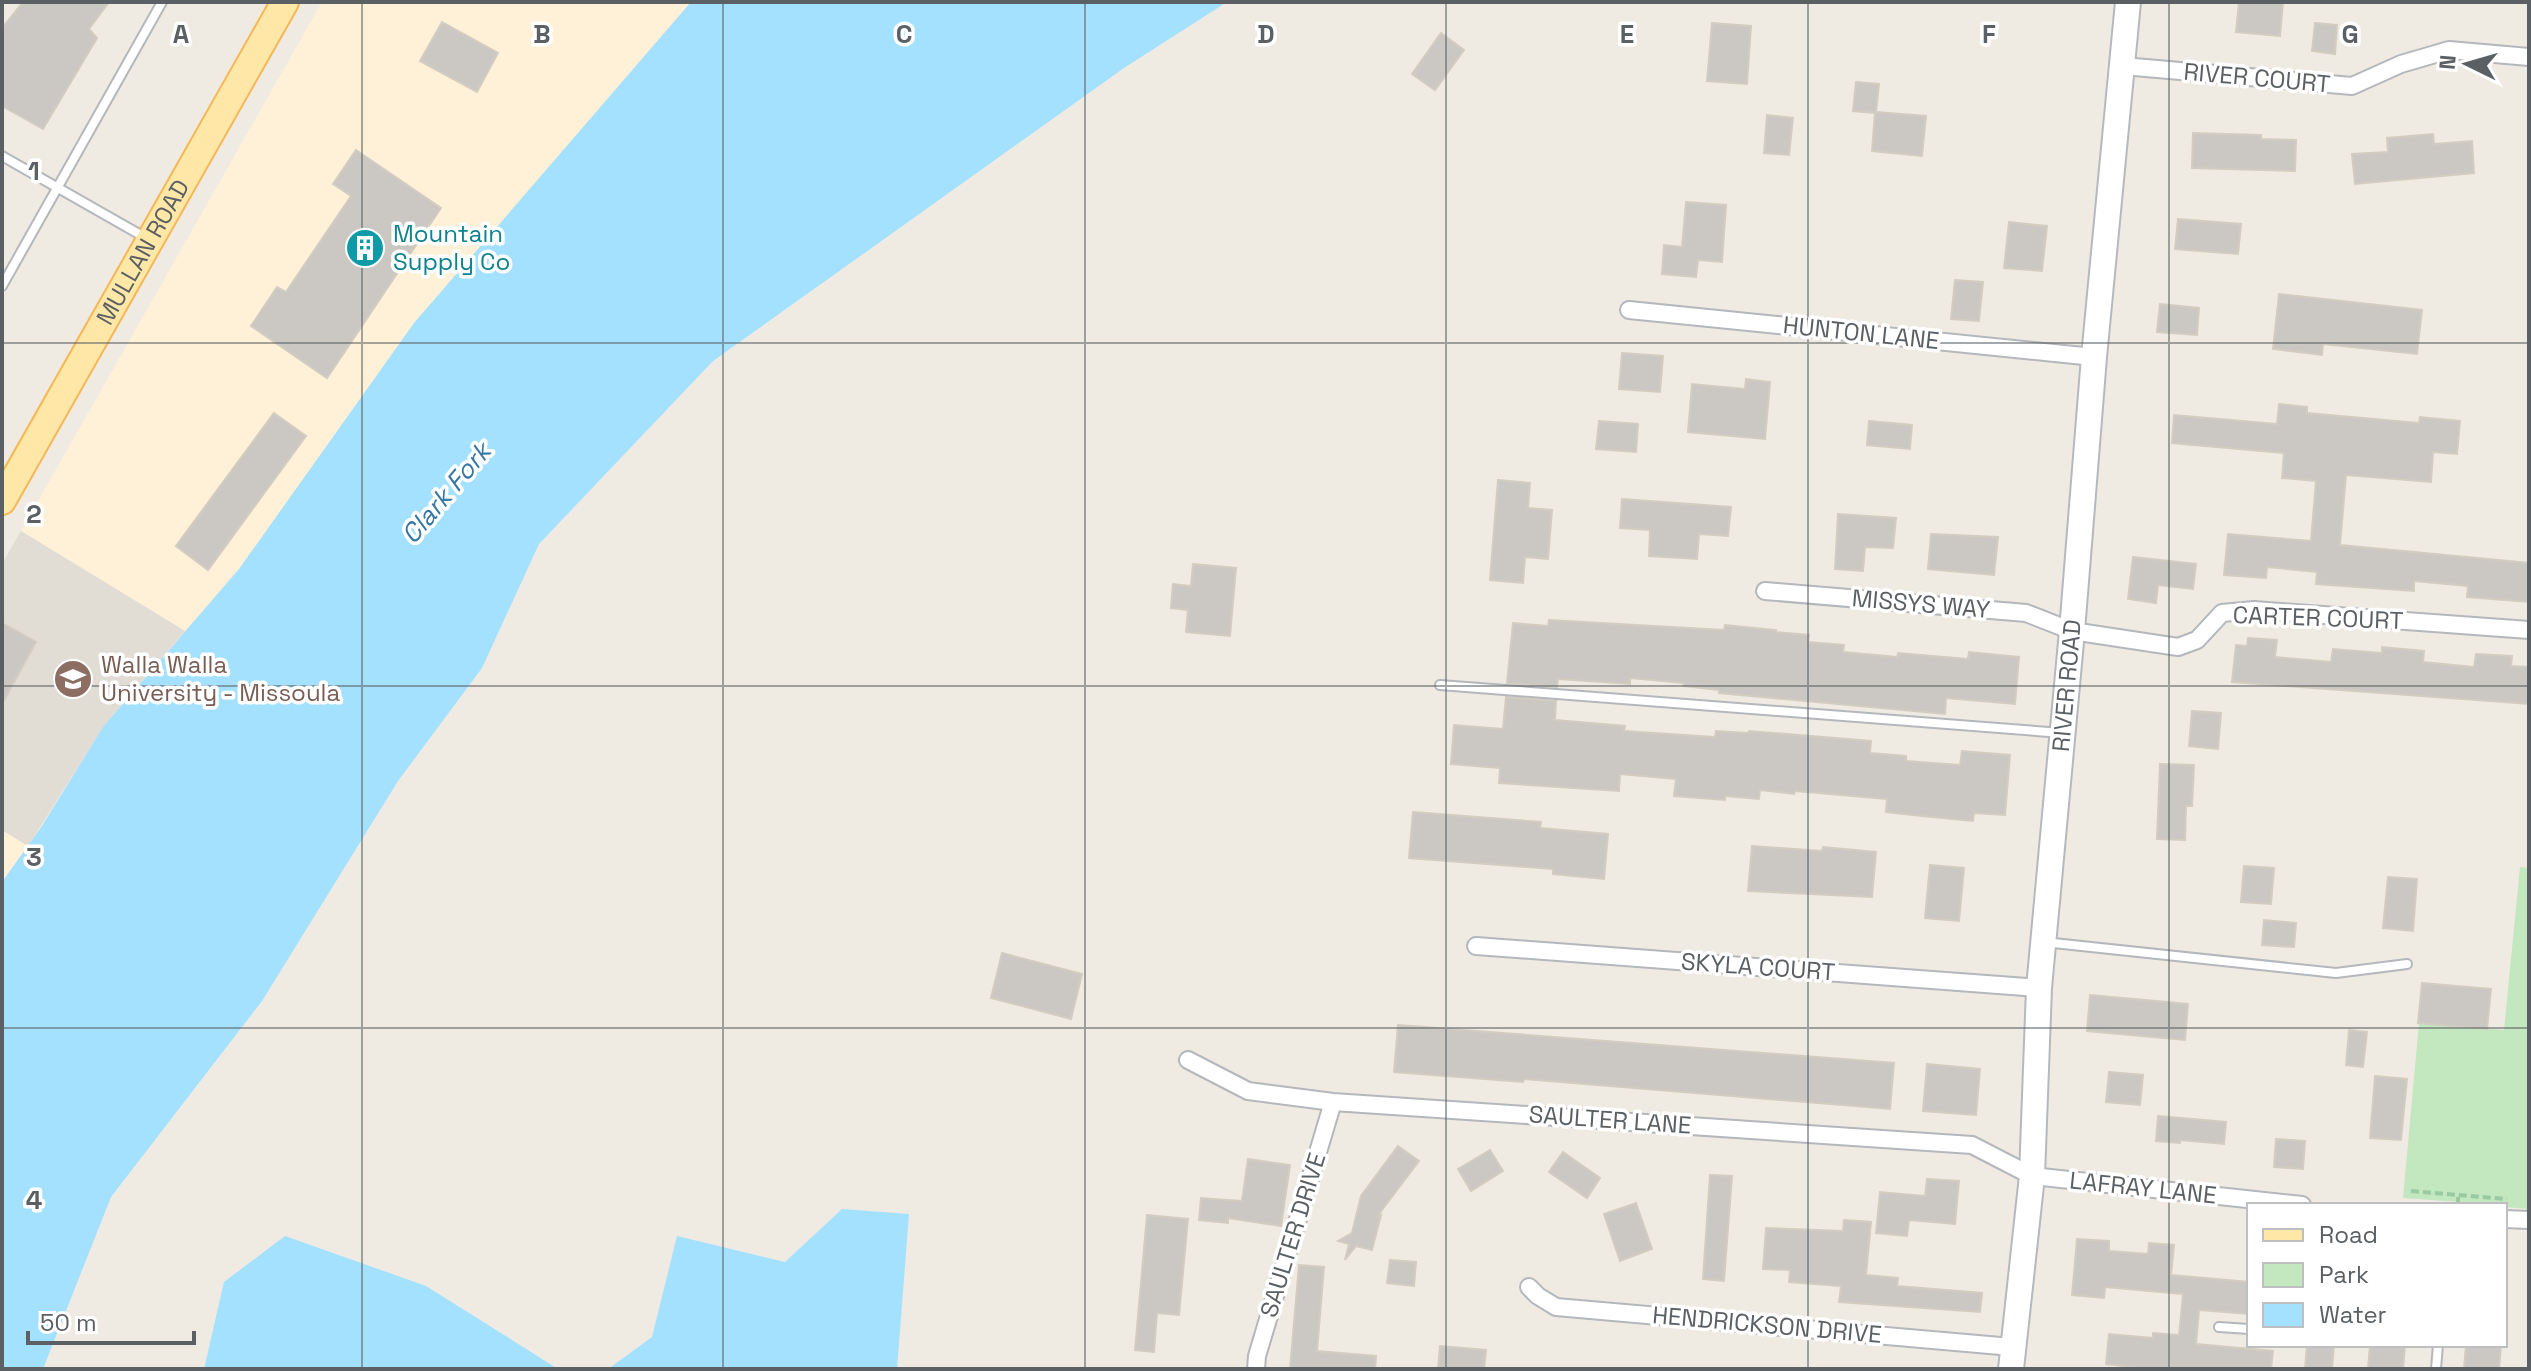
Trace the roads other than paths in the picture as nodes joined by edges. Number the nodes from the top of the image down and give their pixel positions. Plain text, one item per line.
1 (162, 2) edge
2 (285, 2) edge
3 (2128, 2) edge
4 (2529, 57) edge
5 (2123, 66) junction
6 (2, 156) edge
7 (57, 188) junction
8 (150, 241) junction
9 (2, 286) edge
10 (1629, 310) dead end
11 (2094, 357) junction
12 (2, 501) edge
13 (1765, 591) dead end
14 (2529, 630) edge
15 (2072, 631) junction
16 (1440, 685) dead end
17 (2062, 733) junction
18 (2043, 942) junction
19 (1476, 946) dead end
20 (2407, 964) dead end
21 (2039, 988) junction
22 (1188, 1060) dead end
23 (1333, 1102) junction
24 (2032, 1176) junction
25 (2271, 1203) edge
26 (2507, 1219) edge
27 (2529, 1220) edge
28 (1529, 1287) dead end
29 (2219, 1327) dead end
30 (2247, 1329) edge
31 (2438, 1347) edge
32 (2011, 1358) edge
33 (1256, 1369) edge
34 (2436, 1369) edge

1 - 7 lane
2 - 8 main road, MULLAN ROAD
3 - 5 street, RIVER ROAD
4 - 5 street, RIVER COURT
5 - 11 street, RIVER ROAD
6 - 7 lane
7 - 8 lane
7 - 9 lane
8 - 12 main road, MULLAN ROAD
10 - 11 street, HUNTON LANE
11 - 15 street, RIVER ROAD
13 - 15 street, MISSYS WAY
14 - 15 street, CARTER COURT
15 - 17 street, RIVER ROAD
16 - 17 lane
17 - 18 street, RIVER ROAD
18 - 20 lane
18 - 21 street, RIVER ROAD
19 - 21 street, SKYLA COURT
21 - 24 street, RIVER ROAD
22 - 23 street, SAULTER LANE
23 - 24 street, SAULTER LANE
23 - 33 street, SAULTER DRIVE
24 - 25 street, LAFRAY LANE
24 - 32 street, RIVER ROAD
26 - 27 street
28 - 32 street, HENDRICKSON DRIVE
29 - 30 lane
31 - 34 lane

